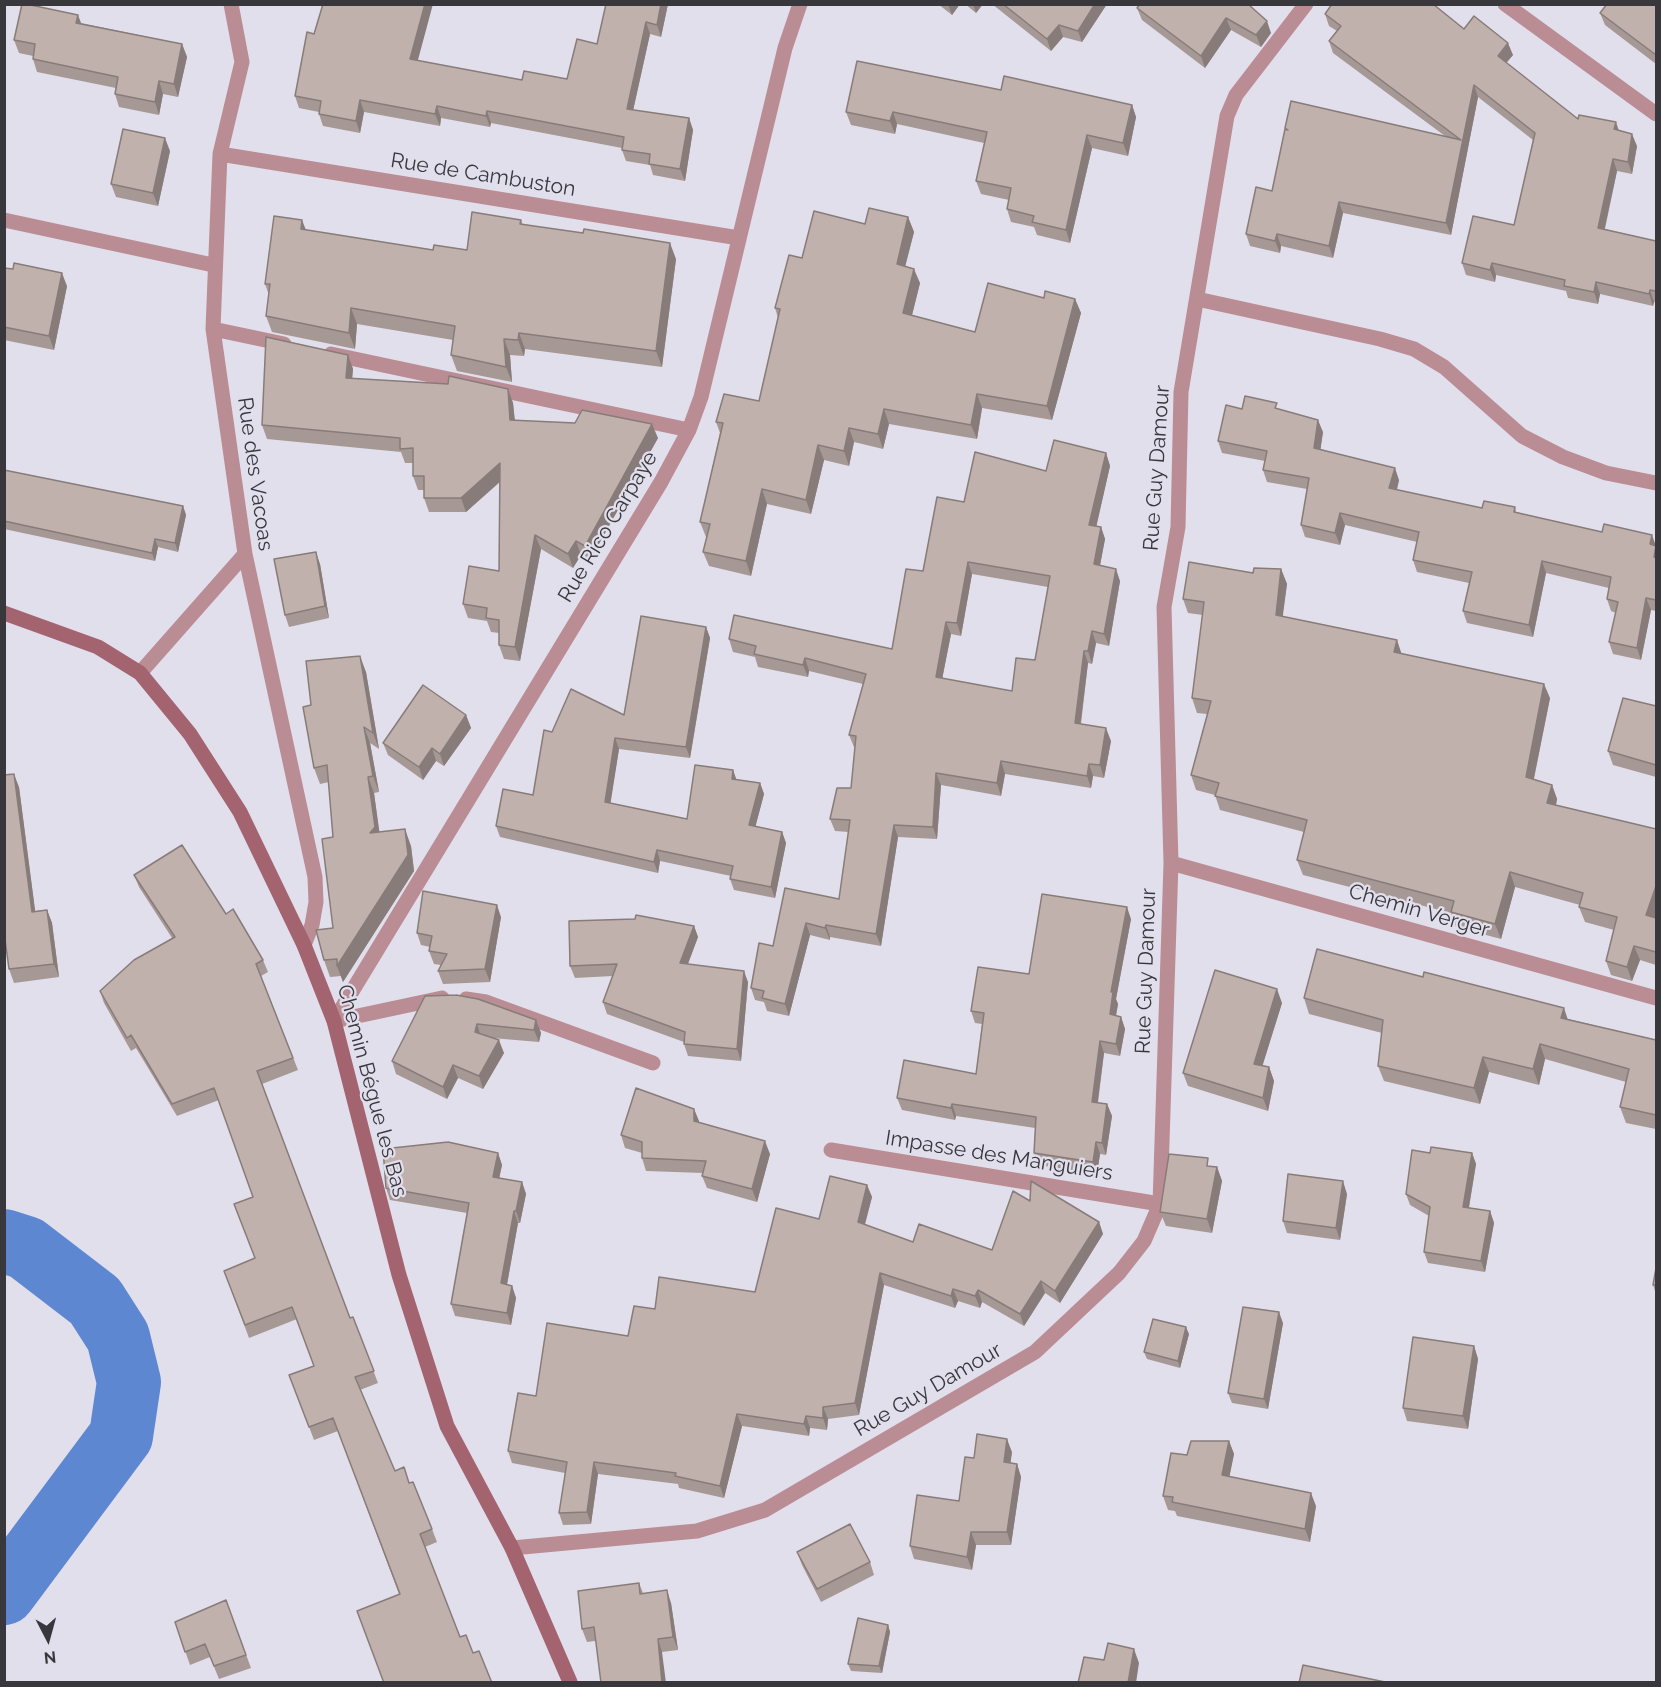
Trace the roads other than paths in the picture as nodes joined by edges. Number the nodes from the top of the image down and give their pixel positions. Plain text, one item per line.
1 (231, 4) edge
2 (800, 4) edge
3 (1305, 4) edge
4 (1505, 4) edge
5 (1656, 114) edge
6 (220, 154) junction
7 (4, 220) edge
8 (739, 238) junction
9 (213, 264) junction
10 (1197, 299) junction
11 (213, 328) junction
12 (294, 346) edge
13 (317, 351) edge
14 (689, 430) junction
15 (1656, 483) edge
16 (244, 554) junction
17 (4, 613) edge
18 (140, 673) junction
19 (1171, 863) junction
20 (304, 945) junction
21 (1656, 998) edge
22 (334, 1021) junction
23 (653, 1063) dead end
24 (831, 1150) dead end
25 (1160, 1204) junction
26 (512, 1548) junction
27 (570, 1683) edge

1 - 6 street, Rue des Vacoas
2 - 8 street, Rue Rico Carpaye
3 - 10 street, Rue Guy Damour
4 - 5 street
6 - 8 street, Rue de Cambuston
6 - 9 street, Rue des Vacoas
7 - 9 street
8 - 14 street, Rue Rico Carpaye
9 - 11 street, Rue des Vacoas
10 - 15 street
10 - 19 street, Rue Guy Damour
11 - 12 street
11 - 16 street, Rue des Vacoas
13 - 14 street
14 - 22 street, Rue Rico Carpaye
16 - 18 street
16 - 20 street, Rue des Vacoas
17 - 18 street, Chemin Bégue les Bas
18 - 20 street, Chemin Bégue les Bas
19 - 21 street, Chemin Verger
19 - 25 street, Rue Guy Damour
20 - 22 street, Chemin Bégue les Bas
22 - 23 street
22 - 26 street, Chemin Bégue les Bas
24 - 25 street, Impasse des Manguiers
25 - 26 street, Rue Guy Damour
26 - 27 street, Chemin Bégue les Bas

